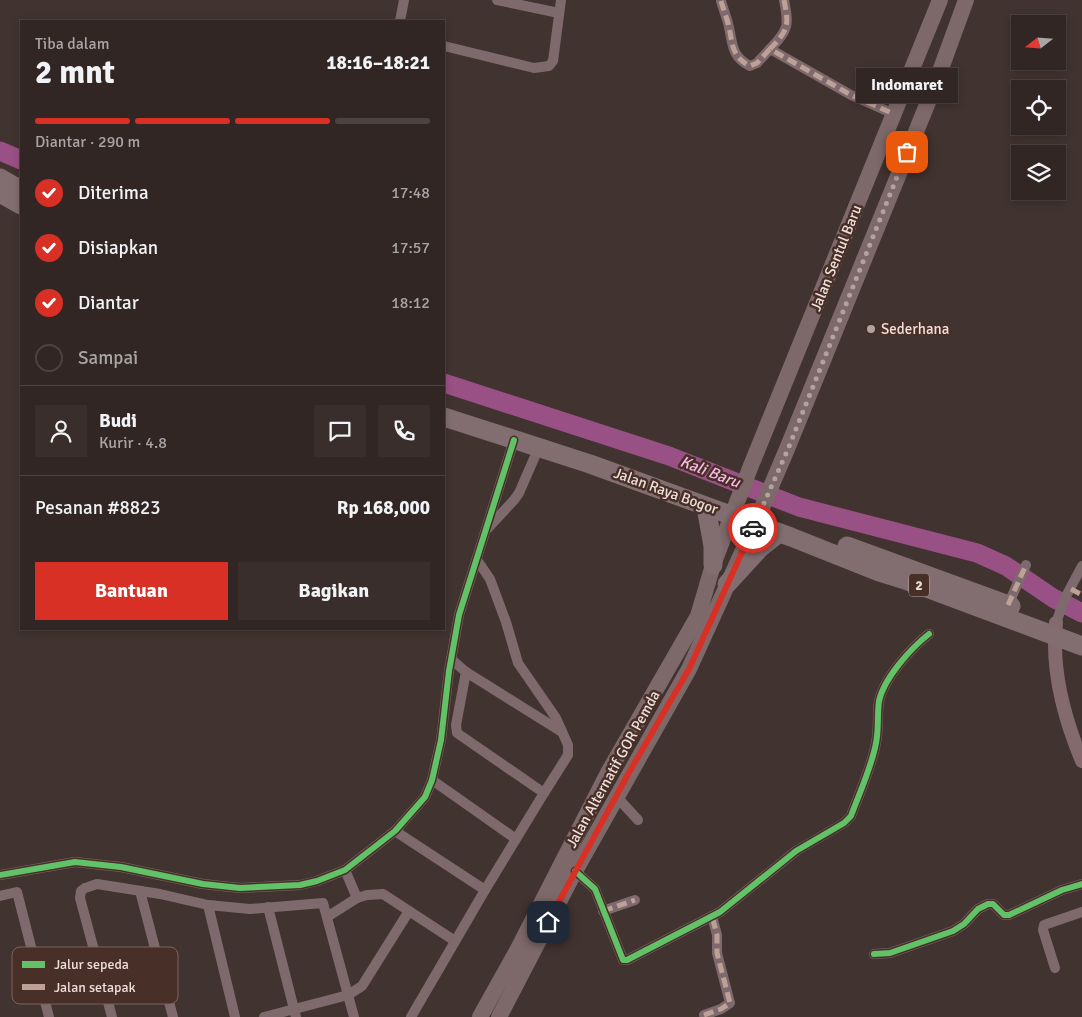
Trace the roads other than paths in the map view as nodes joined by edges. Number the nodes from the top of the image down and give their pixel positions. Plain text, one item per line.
1 (404, 0) edge
2 (496, 0) edge
3 (561, 0) edge
4 (721, 0) edge
5 (784, 0) edge
6 (940, 0) edge
7 (966, 0) edge
8 (558, 14) junction
9 (400, 20) edge
10 (445, 46) edge
11 (770, 49) junction
12 (910, 75) junction
13 (935, 85) junction
14 (894, 113) junction
15 (919, 121) junction
16 (0, 178) edge
17 (20, 189) edge
18 (0, 193) edge
19 (20, 204) edge
20 (445, 405) edge
21 (445, 417) edge
22 (467, 418) junction
23 (514, 440) junction
24 (539, 448) junction
25 (736, 506) junction
26 (706, 507) junction
27 (759, 515) junction
28 (485, 530) junction
29 (780, 533) junction
30 (476, 560) junction
31 (713, 564) junction
32 (1082, 566) edge
33 (1024, 568) dead end
34 (727, 584) junction
35 (1010, 600) junction
36 (1056, 624) junction
37 (929, 634) dead end
38 (1082, 634) edge
39 (1082, 646) edge
40 (451, 659) junction
41 (466, 672) junction
42 (562, 732) junction
43 (1077, 738) edge
44 (1082, 761) edge
45 (432, 780) junction
46 (544, 793) junction
47 (616, 796) junction
48 (638, 820) dead end
49 (395, 831) junction
50 (516, 839) junction
51 (344, 870) junction
52 (575, 871) junction
53 (0, 875) edge
54 (1082, 884) edge
55 (485, 890) junction
56 (140, 891) junction
57 (0, 896) edge
58 (357, 898) junction
59 (635, 900) dead end
60 (208, 905) junction
61 (268, 907) junction
62 (409, 911) junction
63 (603, 911) junction
64 (1082, 912) edge
65 (712, 916) junction
66 (327, 917) junction
67 (456, 941) junction
68 (31, 947) edge
69 (93, 947) edge
70 (154, 947) edge
71 (874, 954) dead end
72 (1055, 968) dead end
73 (348, 995) junction
74 (46, 1004) edge
75 (109, 1004) edge
76 (169, 1004) edge
77 (295, 1013) edge
78 (704, 1015) dead end
79 (49, 1017) edge
80 (112, 1017) edge
81 (172, 1017) edge
82 (235, 1017) edge
83 (264, 1017) edge
84 (354, 1017) edge
85 (411, 1017) edge
86 (480, 1017) edge
87 (499, 1017) edge

1 - 9 street
2 - 8 street
3 - 8 street
4 - 11 street
5 - 11 street
6 - 12 main road, Jalan Sentul Baru
7 - 13 main road, Jalan Sentul Baru
8 - 10 street
11 - 14 street
12 - 13 main road
12 - 14 main road, Jalan Sentul Baru
13 - 15 main road, Jalan Sentul Baru
14 - 15 main road
14 - 25 main road, Jalan Sentul Baru
15 - 27 main road, Jalan Sentul Baru
16 - 17 highway
18 - 19 highway
20 - 22 highway, Jalan Raya Bogor / 2
21 - 22 highway, Jalan Raya Bogor / 2
22 - 23 highway, Jalan Raya Bogor / 2
22 - 25 highway, Jalan Raya Bogor / 2
23 - 24 highway, Jalan Raya Bogor / 2
23 - 28 street
24 - 26 highway, Jalan Raya Bogor / 2
24 - 28 street
25 - 26 highway, Jalan Raya Bogor / 2
25 - 27 highway, Jalan Raya Bogor / 2
25 - 31 main road, Jalan Alternatif GOR Pemda
26 - 31 highway
27 - 29 highway, Jalan Raya Bogor / 2
27 - 34 main road, Jalan Alternatif GOR Pemda
27 - 35 highway, Jalan Raya Bogor / 2
28 - 30 street
29 - 34 highway
29 - 36 highway, Jalan Raya Bogor / 2
30 - 40 street
30 - 42 street
31 - 86 main road, Jalan Alternatif GOR Pemda
32 - 36 street
33 - 35 street
34 - 47 main road, Jalan Alternatif GOR Pemda
35 - 36 highway, Jalan Raya Bogor / 2
36 - 38 highway, Jalan Raya Bogor / 2
36 - 39 highway, Jalan Raya Bogor / 2
36 - 43 street
37 - 65 street
40 - 41 street
40 - 45 street
41 - 42 street
41 - 46 street
42 - 46 street
43 - 44 street
45 - 49 street
45 - 50 street
46 - 50 street
47 - 48 street
47 - 52 main road, Jalan Alternatif GOR Pemda
49 - 51 street
49 - 55 street
50 - 55 street
51 - 53 street
51 - 58 street
52 - 63 street
52 - 87 main road, Jalan Alternatif GOR Pemda
54 - 71 street
55 - 67 street
56 - 60 street
56 - 69 street
56 - 70 street
57 - 68 street
58 - 62 street
58 - 66 street
59 - 63 street
60 - 61 street
60 - 82 street
61 - 66 street
61 - 77 street
62 - 67 street
62 - 73 street
63 - 65 street
64 - 72 street
65 - 78 street
66 - 73 street
67 - 85 street
73 - 77 street
73 - 84 street
74 - 79 street
75 - 80 street
76 - 81 street
77 - 83 street

